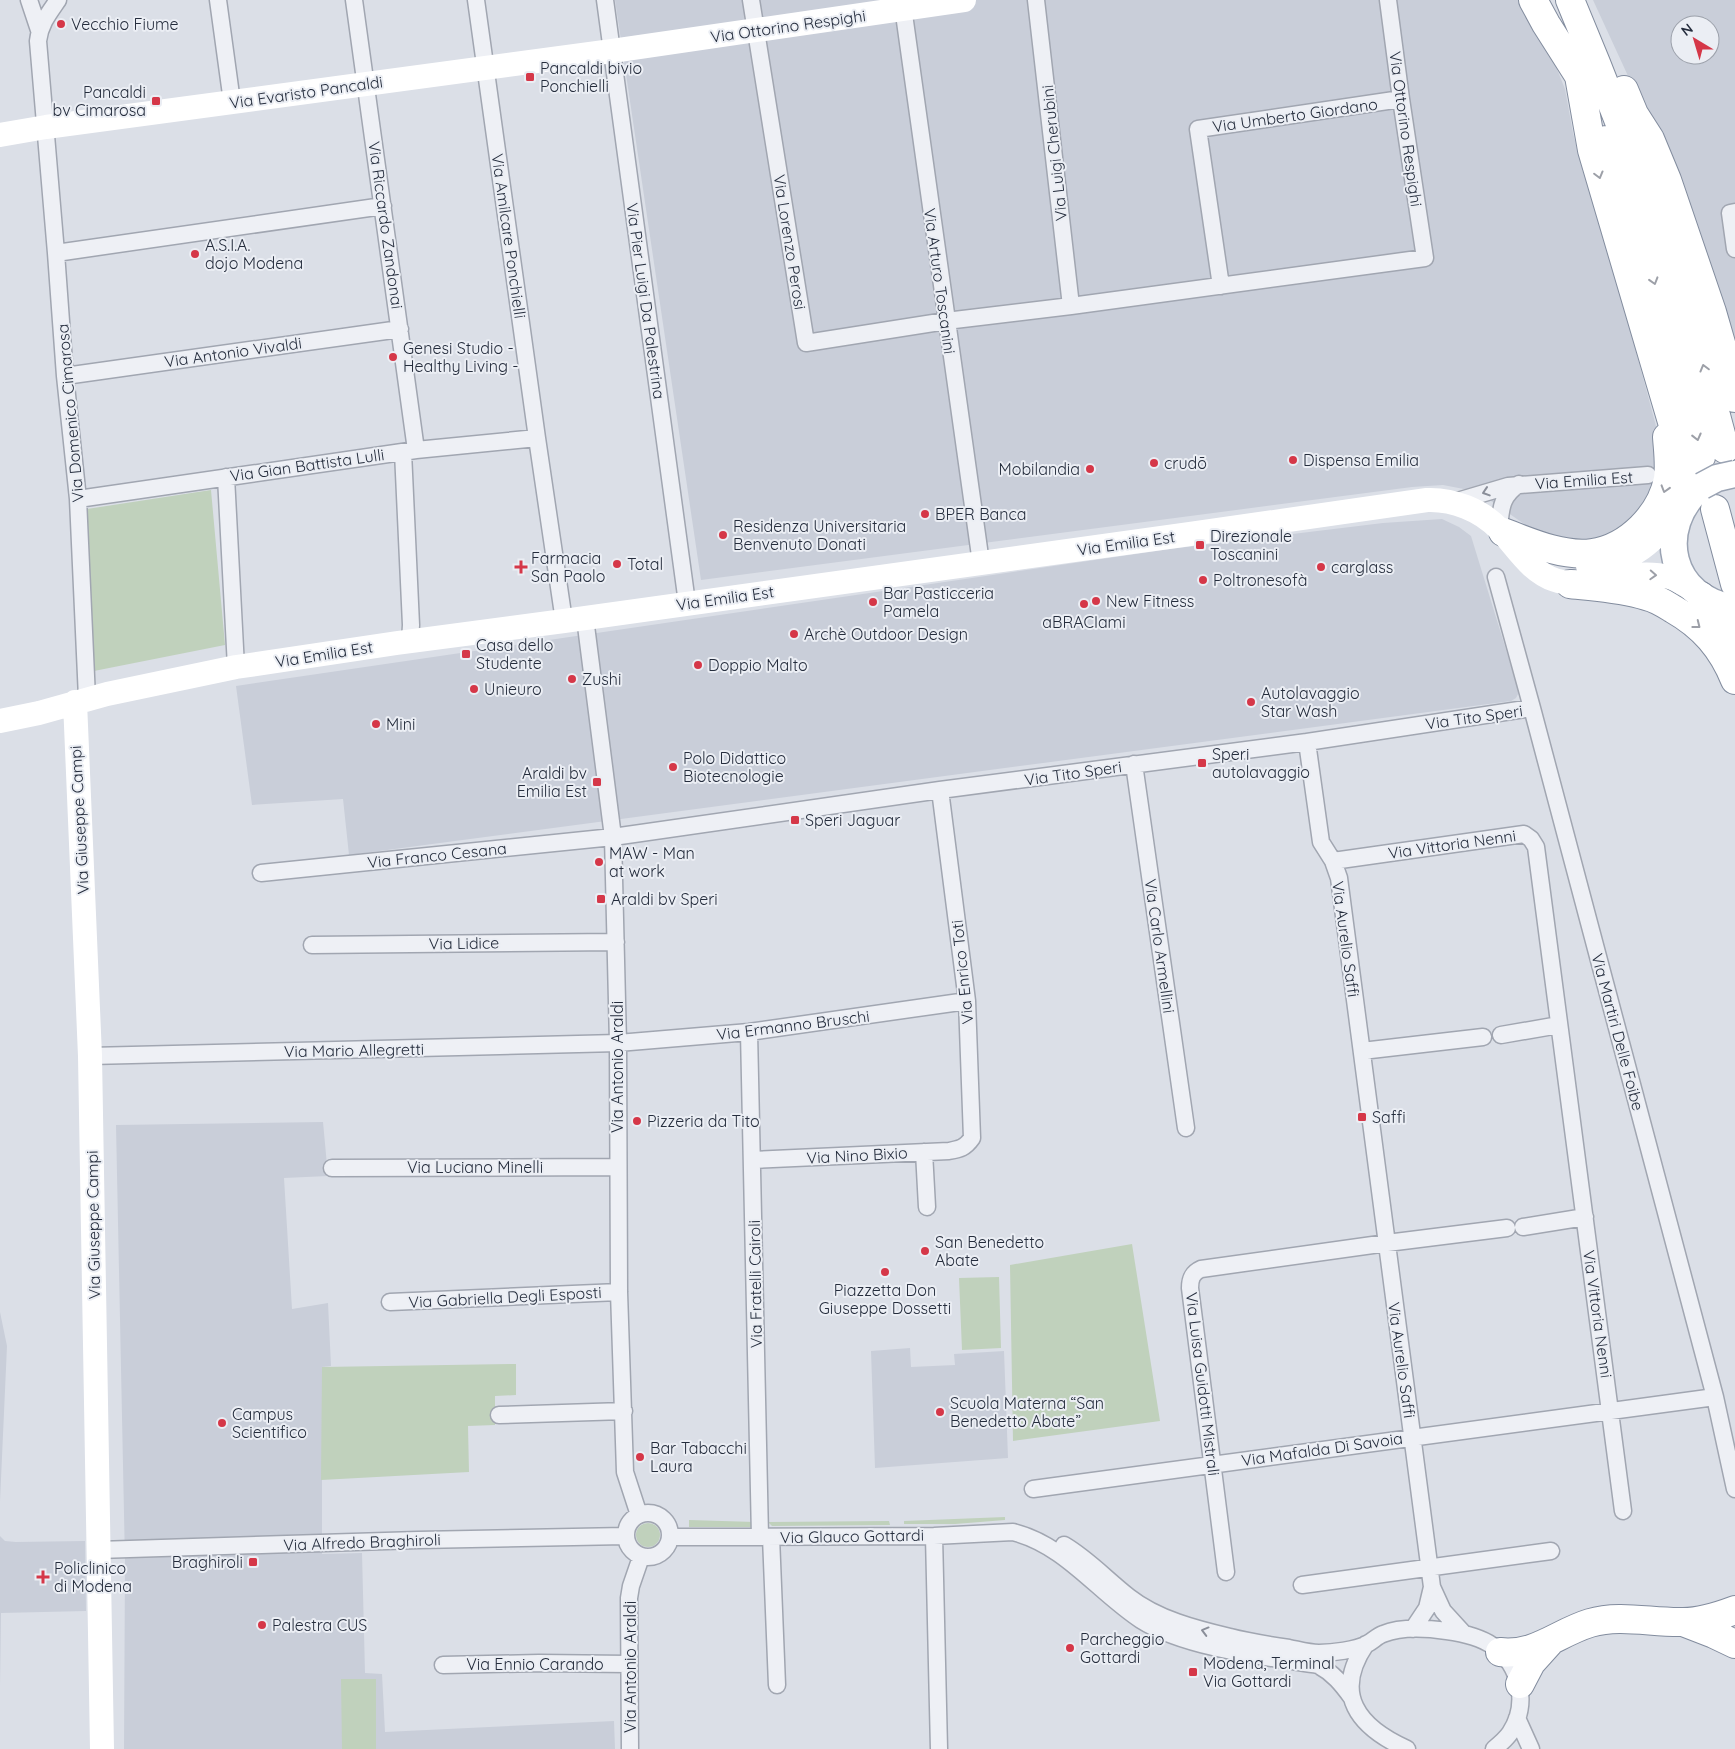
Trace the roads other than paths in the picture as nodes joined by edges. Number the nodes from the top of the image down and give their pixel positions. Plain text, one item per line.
1 (29, 0) edge
2 (58, 0) edge
3 (218, 0) edge
4 (354, 0) edge
5 (476, 0) edge
6 (605, 0) edge
7 (751, 0) edge
8 (964, 0) edge
9 (1036, 0) edge
10 (1388, 0) edge
11 (1533, 0) edge
12 (1546, 0) edge
13 (1570, 0) edge
14 (1585, 0) edge
15 (902, 5) edge
16 (39, 30) junction
17 (756, 30) junction
18 (612, 51) junction
19 (485, 68) junction
20 (1587, 69) junction
21 (366, 84) junction
22 (1401, 99) junction
23 (232, 102) junction
24 (46, 128) junction
25 (0, 135) edge
26 (383, 206) junction
27 (1735, 212) edge
28 (1683, 230) junction
29 (1735, 249) edge
30 (56, 253) junction
31 (1628, 270) junction
32 (1221, 286) junction
33 (1071, 306) junction
34 (946, 321) junction
35 (400, 329) junction
36 (65, 376) junction
37 (1734, 387) edge
38 (537, 438) junction
39 (410, 451) junction
40 (1713, 453) dead end
41 (1735, 474) edge
42 (1648, 476) dead end
43 (226, 477) junction
44 (1519, 484) junction
45 (78, 498) junction
46 (1698, 501) junction
47 (1454, 502) junction
48 (1501, 530) junction
49 (981, 563) junction
50 (1496, 577) dead end
51 (1570, 584) junction
52 (1717, 597) edge
53 (687, 603) junction
54 (575, 620) junction
55 (410, 641) junction
56 (1735, 650) edge
57 (236, 668) junction
58 (1735, 680) edge
59 (81, 700) junction
60 (1532, 708) junction
61 (0, 721) edge
62 (1307, 742) junction
63 (1134, 764) junction
64 (940, 790) junction
65 (613, 837) junction
66 (1333, 861) junction
67 (261, 873) dead end
68 (616, 942) junction
69 (312, 945) dead end
70 (967, 1001) junction
71 (1559, 1025) junction
72 (749, 1032) junction
73 (1500, 1034) dead end
74 (1483, 1037) dead end
75 (618, 1043) junction
76 (1362, 1051) junction
77 (90, 1056) junction
78 (1186, 1128) dead end
79 (961, 1149) joint
80 (924, 1152) junction
81 (752, 1160) junction
82 (618, 1166) junction
83 (332, 1168) dead end
84 (927, 1208) dead end
85 (1585, 1217) junction
86 (1387, 1243) junction
87 (619, 1292) junction
88 (390, 1302) dead end
89 (1715, 1397) junction
90 (624, 1411) junction
91 (1611, 1411) junction
92 (499, 1415) dead end
93 (1413, 1437) junction
94 (1213, 1464) junction
95 (1033, 1489) dead end
96 (1735, 1489) edge
97 (1623, 1511) dead end
98 (639, 1515) junction
99 (1024, 1534) junction
100 (626, 1536) junction
101 (934, 1536) junction
102 (670, 1537) junction
103 (766, 1537) junction
104 (98, 1550) junction
105 (1551, 1552) dead end
106 (642, 1557) junction
107 (1430, 1567) junction
108 (1226, 1572) dead end
109 (1302, 1585) dead end
110 (1432, 1587) junction
111 (1735, 1610) edge
112 (1683, 1622) junction
113 (1413, 1629) junction
114 (1464, 1634) junction
115 (1553, 1639) junction
116 (1366, 1644) junction
117 (1735, 1644) edge
118 (1500, 1652) junction
119 (628, 1664) junction
120 (442, 1665) dead end
121 (1520, 1684) junction
122 (777, 1685) dead end
123 (1352, 1698) junction
124 (1517, 1718) junction
125 (102, 1749) edge
126 (630, 1749) edge
127 (939, 1749) edge
128 (1407, 1749) edge
129 (1494, 1749) edge
130 (1532, 1749) edge

1 - 16 street
2 - 16 street
3 - 23 street
4 - 21 street, Via Riccardo Zandonai
5 - 19 street, Via Amilcare Ponchielli
6 - 18 street, Via Pier Luigi Da Palestrina
7 - 17 street, Via Lorenzo Perosi
8 - 15 street, Via Ottorino Respighi
9 - 33 street, Via Luigi Cherubini
10 - 22 street, Via Ottorino Respighi
11 - 20 highway
12 - 20 highway
13 - 20 highway
14 - 28 highway
15 - 17 street, Via Ottorino Respighi
15 - 34 street, Via Arturo Toscanini
16 - 24 street, Via Domenico Cimarosa
17 - 18 street, Via Ottorino Respighi
17 - 34 street, Via Lorenzo Perosi
18 - 19 street, Via Evaristo Pancaldi
18 - 53 street, Via Pier Luigi Da Palestrina
19 - 21 street, Via Evaristo Pancaldi
19 - 38 street, Via Amilcare Ponchielli
20 - 28 highway
20 -> 31 highway
20 - 40 highway
21 - 23 street, Via Evaristo Pancaldi
21 - 26 street, Via Riccardo Zandonai
22 - 32 street, Via Umberto Giordano
22 - 32 street, Via Ottorino Respighi
23 - 24 street, Via Evaristo Pancaldi
24 - 25 street, Via Evaristo Pancaldi
24 - 30 street, Via Domenico Cimarosa
26 - 30 street
26 - 35 street, Via Riccardo Zandonai
27 - 29 street
28 - 37 highway
30 - 36 street, Via Domenico Cimarosa
31 - 46 highway
31 -> 48 highway
32 - 33 street
33 - 34 street
34 - 49 street, Via Arturo Toscanini
35 - 36 street, Via Antonio Vivaldi
35 - 39 street, Via Riccardo Zandonai
36 - 45 street, Via Domenico Cimarosa
38 - 39 street, Via Gian Battista Lulli
38 - 54 street, Via Amilcare Ponchielli
39 - 43 street, Via Gian Battista Lulli
39 - 55 street, Via Riccardo Zandonai
41 - 46 main road, Via Emilia Est, bridge
42 - 44 street, Via Emilia Est
43 - 45 street, Via Gian Battista Lulli
43 - 57 street
44 -> 47 street, Via Emilia Est
44 - 48 street, Via Emilia Est
45 - 59 street, Via Domenico Cimarosa
46 - 48 street, Via Emilia Est
46 - 52 highway
46 - 52 main road
47 - 48 street, Via Emilia Est
47 - 49 street, Via Emilia Est
48 - 51 street, Via Emilia Est
49 - 53 street, Via Emilia Est
50 - 60 street, Via Martiri Delle Foibe
51 -> 52 street, Via Emilia Est
51 -> 58 highway
52 - 56 highway
53 - 54 street, Via Emilia Est
54 - 55 street, Via Emilia Est
54 - 65 street, Via Antonio Araldi
55 - 57 street, Via Emilia Est
57 - 59 street, Via Emilia Est
59 - 61 street, Via Emilia Est
59 - 77 street, Via Giuseppe Campi
60 - 62 street, Via Tito Speri
60 - 89 street, Via Martiri Delle Foibe
62 - 63 street, Via Tito Speri
62 - 66 street, Via Aurelio Saffi
63 - 64 street, Via Tito Speri
63 - 78 street, Via Carlo Armellini
64 - 65 street, Via Tito Speri
64 - 70 street, Via Enrico Toti
65 - 67 street, Via Franco Cesana
65 - 68 street, Via Antonio Araldi
66 - 71 street, Via Vittoria Nenni
66 - 76 street, Via Aurelio Saffi
68 - 69 street, Via Lidice
68 - 75 street, Via Antonio Araldi
70 - 72 street, Via Ermanno Bruschi
70 - 79 street, Via Enrico Toti
71 - 73 street
71 - 85 street, Via Vittoria Nenni
72 - 75 street, Via Ermanno Bruschi
72 - 81 street, Via Fratelli Cairoli
74 - 76 street
75 - 77 street, Via Mario Allegretti
75 - 82 street, Via Antonio Araldi
76 - 86 street, Via Aurelio Saffi
77 - 104 street, Via Giuseppe Campi
79 - 80 street, Via Nino Bixio
80 - 81 street, Via Nino Bixio
80 - 84 street
81 - 103 street, Via Fratelli Cairoli
82 - 83 street, Via Luciano Minelli
82 - 87 street, Via Antonio Araldi
85 - 86 street
85 - 91 street, Via Vittoria Nenni
86 - 93 street, Via Aurelio Saffi
86 - 94 street, Via Luisa Guidotti Mistrali
87 - 88 street, Via Gabriella Degli Esposti
87 - 90 street, Via Antonio Araldi
89 - 91 street, Via Mafalda Di Savoia
89 - 96 street, Via Martiri Delle Foibe
90 - 92 street
90 - 98 street, Via Antonio Araldi
91 - 93 street, Via Mafalda Di Savoia
91 - 97 street
93 - 94 street, Via Mafalda Di Savoia
93 - 107 street, Via Aurelio Saffi
94 - 95 street, Via Mafalda Di Savoia
94 - 108 street, Via Luisa Guidotti Mistrali
98 - 100 street
98 - 102 street
99 - 101 street, Via Glauco Gottardi
116 -> 99 street, Via Glauco Gottardi
99 - 123 street, Via Glauco Gottardi
100 - 104 street, Via Alfredo Braghiroli
100 - 106 street
101 - 103 street, Via Glauco Gottardi
101 - 127 street, Via Glauco Gottardi
102 - 103 street, Via Glauco Gottardi
102 - 106 street
103 - 122 street, Via Glauco Gottardi
104 - 125 street, Via Giuseppe Campi
105 - 107 street
106 - 119 street, Via Antonio Araldi
107 - 109 street
107 - 110 street, Via Aurelio Saffi
110 - 113 street, Via Aurelio Saffi
110 - 114 street, Via Aurelio Saffi
111 - 112 highway
112 - 115 highway
112 - 117 highway
113 - 114 street, Via Glauco Gottardi
113 - 116 street, Via Glauco Gottardi
114 - 118 street, Via Glauco Gottardi
115 - 118 highway
115 - 121 highway
116 - 123 street
118 - 121 street, Via Glauco Gottardi
119 - 120 street, Via Ennio Carando
119 - 126 street, Via Antonio Araldi
121 - 124 street
123 - 128 street, Via Glauco Gottardi
124 - 129 street
124 - 130 street

